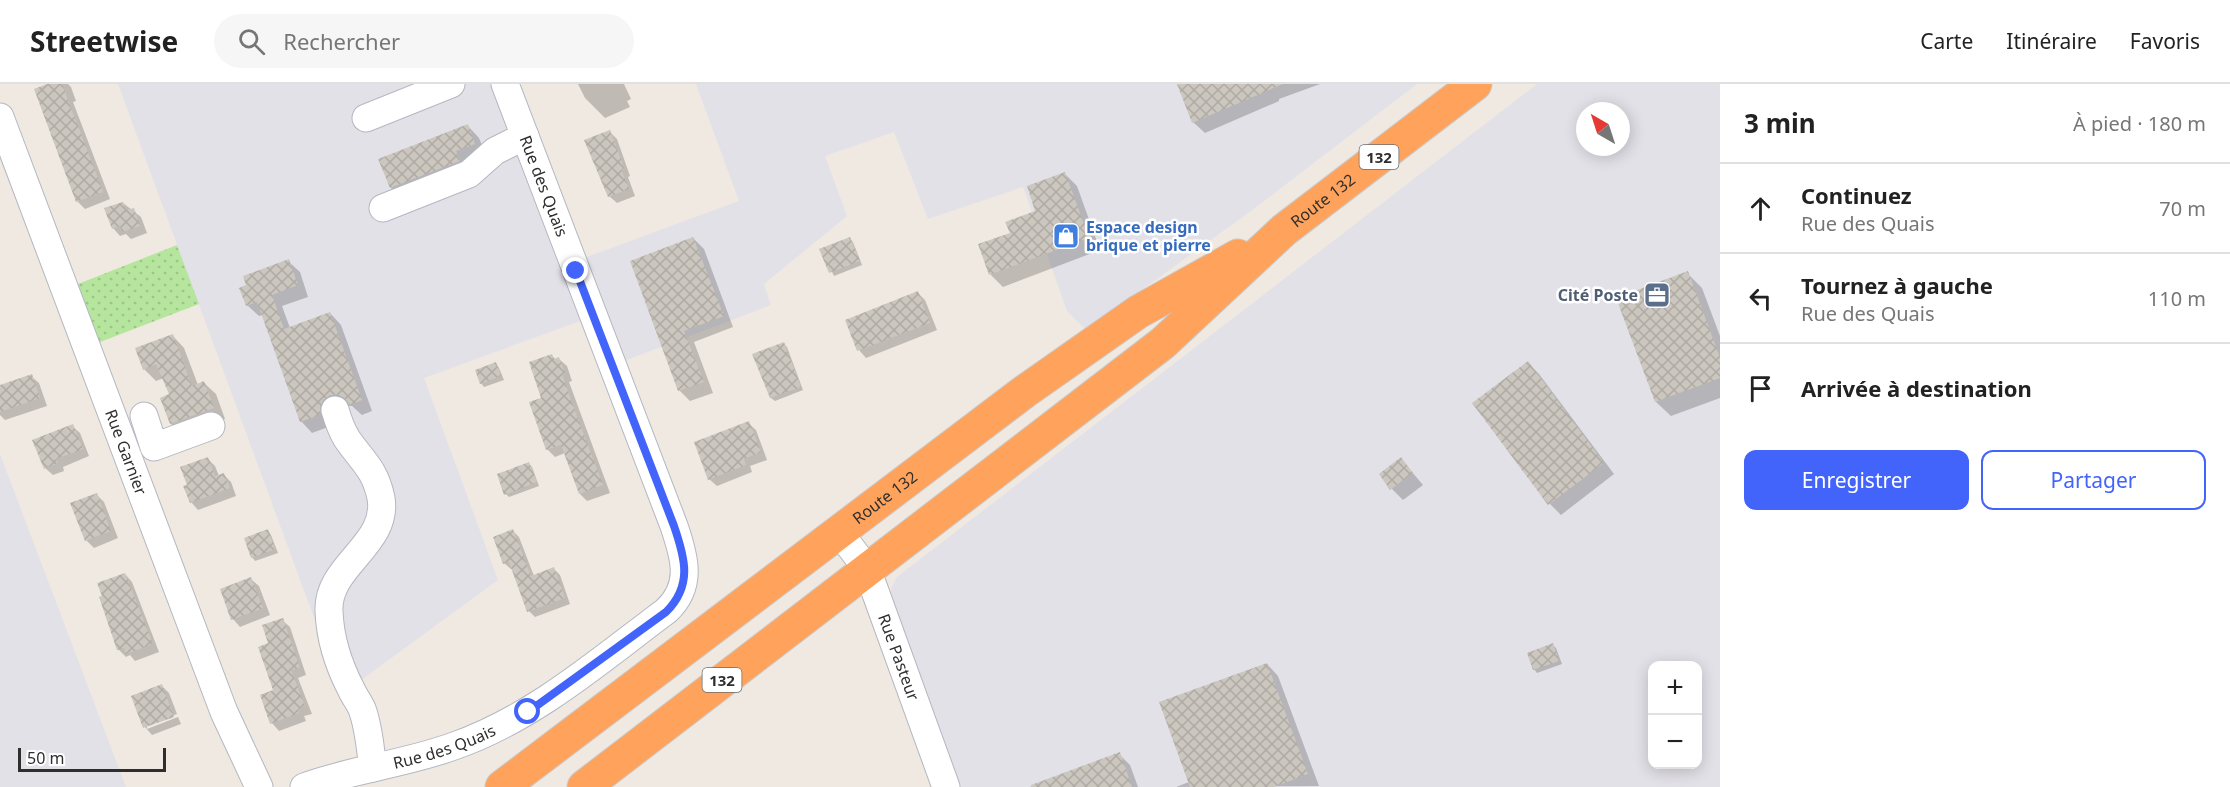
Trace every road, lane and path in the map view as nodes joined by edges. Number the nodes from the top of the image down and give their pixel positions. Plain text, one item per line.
1 (451, 84) edge
2 (505, 84) edge
3 (1475, 84) edge
4 (0, 117) edge
5 (366, 118) dead end
6 (525, 136) junction
7 (384, 208) dead end
8 (1284, 230) junction
9 (1075, 355) junction
10 (1101, 390) junction
11 (335, 410) dead end
12 (116, 426) junction
13 (211, 426) dead end
14 (839, 532) junction
15 (867, 569) junction
16 (373, 768) junction
17 (259, 787) edge
18 (304, 787) edge
19 (502, 787) edge
20 (584, 787) edge
21 (946, 787) edge

1 - 5 street
2 - 6 street, Rue des Quais
3 - 8 highway, Route 132 / 132
4 - 12 street, Rue Garnier
6 - 7 street
6 - 16 street, Rue des Quais
8 - 9 highway, Route 132 / 132
8 - 10 highway, Route 132 / 132
9 - 10 highway
9 - 14 highway, Route 132 / 132
10 - 15 highway, Route 132 / 132
11 - 16 street
12 - 13 street
12 - 17 street, Rue Garnier
14 - 15 street, Rue Pasteur
14 - 19 highway, Route 132 / 132
15 - 20 highway, Route 132 / 132
15 - 21 street, Rue Pasteur
16 - 18 street, Rue des Quais

